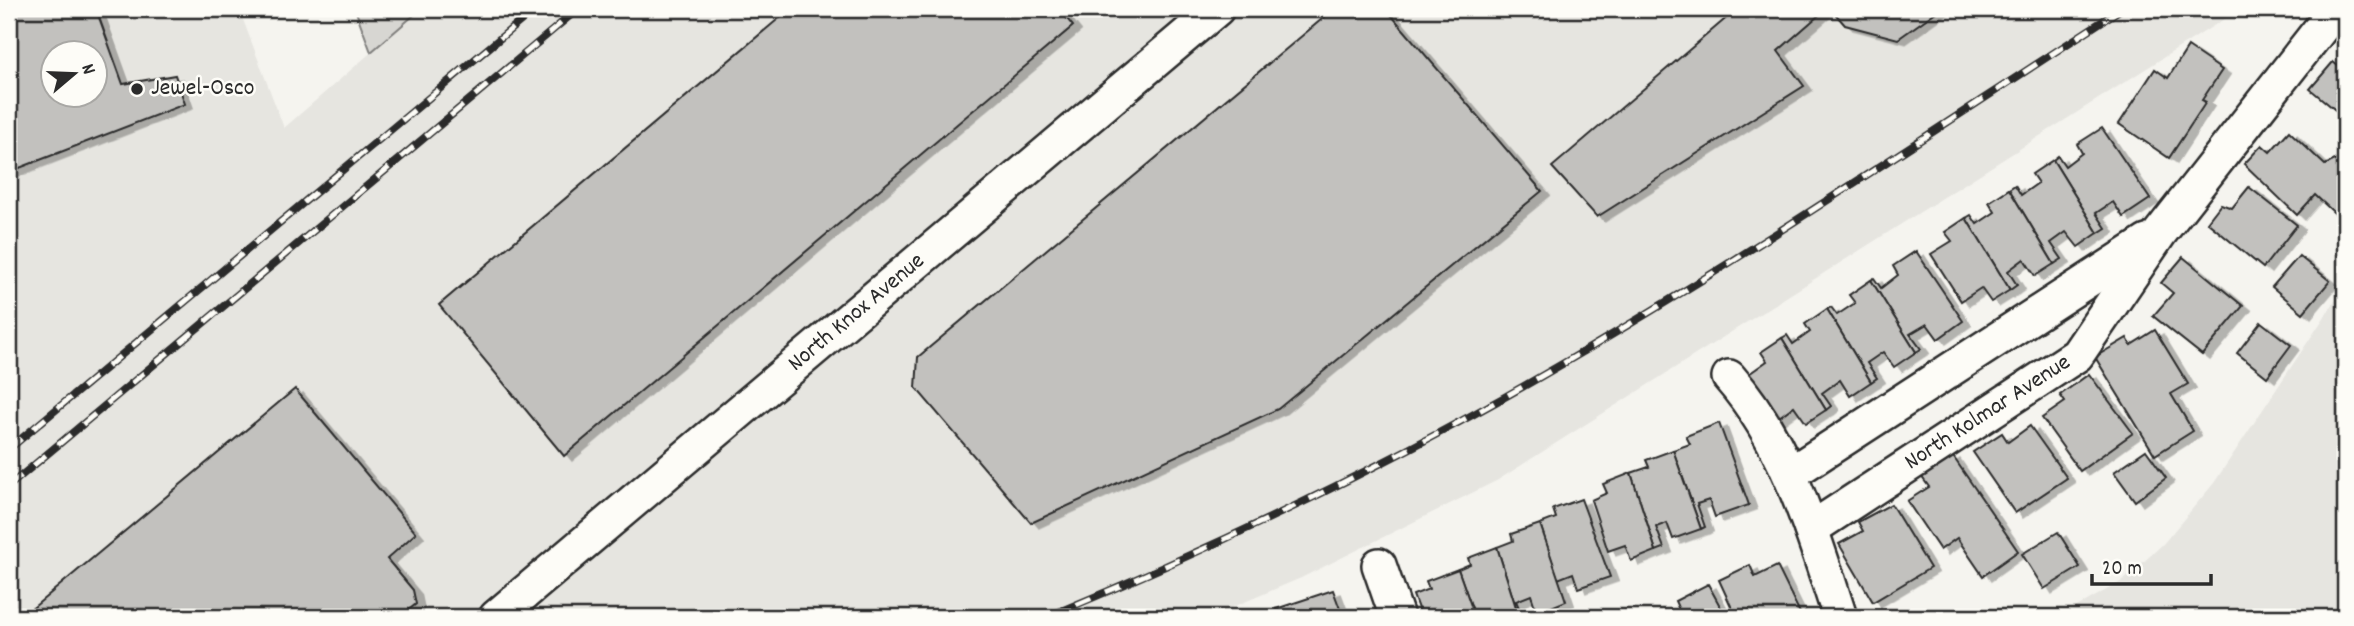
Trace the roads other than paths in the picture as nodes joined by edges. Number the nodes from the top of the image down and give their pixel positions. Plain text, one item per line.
1 (1217, 9) edge
2 (2336, 9) edge
3 (2161, 233) junction
4 (1729, 377) dead end
5 (1790, 474) junction
6 (1811, 528) junction
7 (1379, 565) dead end
8 (496, 617) edge
9 (1396, 617) edge
10 (1840, 617) edge

1 - 8 street, North Knox Avenue
2 - 3 street, North Kolmar Avenue
3 - 5 street, North Kolmar Avenue
3 - 6 street, North Kolmar Avenue
4 - 5 street
5 - 6 street
6 - 10 street
7 - 9 street

